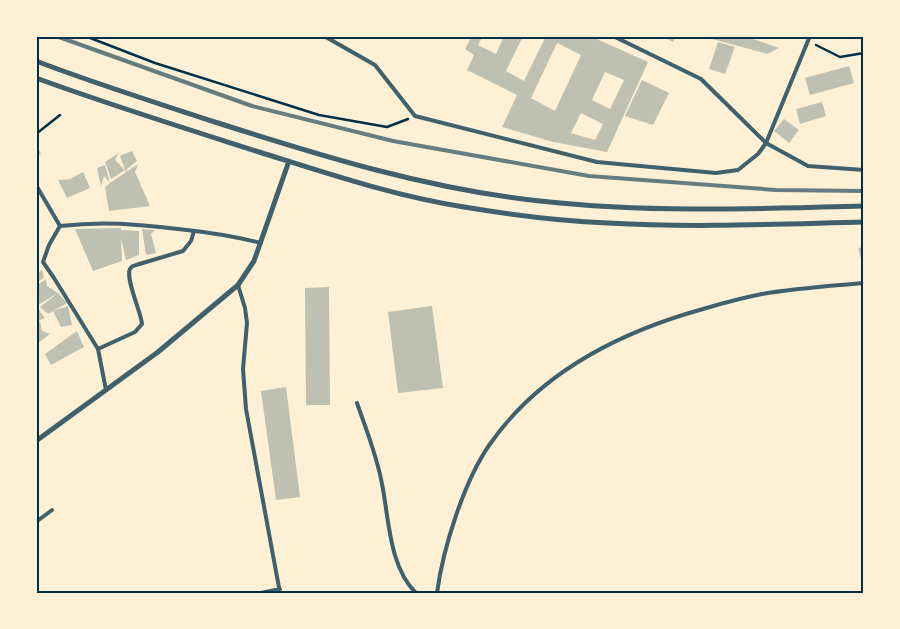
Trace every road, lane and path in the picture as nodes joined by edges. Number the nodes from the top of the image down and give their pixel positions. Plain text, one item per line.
1 (85, 36) edge
2 (324, 36) edge
3 (612, 36) edge
4 (809, 39) edge
5 (864, 53) edge
6 (36, 61) edge
7 (36, 78) edge
8 (60, 114) dead end
9 (416, 116) junction
10 (36, 134) edge
11 (766, 143) junction
12 (289, 161) junction
13 (864, 170) edge
14 (36, 185) edge
15 (864, 206) edge
16 (864, 222) edge
17 (60, 226) junction
18 (194, 231) junction
19 (261, 243) junction
20 (864, 283) edge
21 (238, 285) junction
22 (98, 349) junction
23 (106, 390) junction
24 (357, 403) dead end
25 (36, 441) edge
26 (52, 510) dead end
27 (36, 522) edge
28 (280, 591) edge
29 (261, 593) edge
30 (416, 593) edge
31 (437, 593) edge

1 - 9 path
2 - 9 lane
3 - 11 lane
4 - 5 path
4 - 11 lane
6 - 15 street
7 - 12 street
8 - 10 path
9 - 11 lane
11 - 13 lane
12 - 16 street
12 - 19 street
14 - 17 lane
17 - 18 lane
17 - 22 lane
18 - 19 lane
18 - 22 lane
19 - 21 street
20 - 31 lane
21 - 23 street
21 - 28 lane
22 - 23 lane
23 - 25 street
24 - 30 lane
26 - 27 lane
28 - 29 lane

